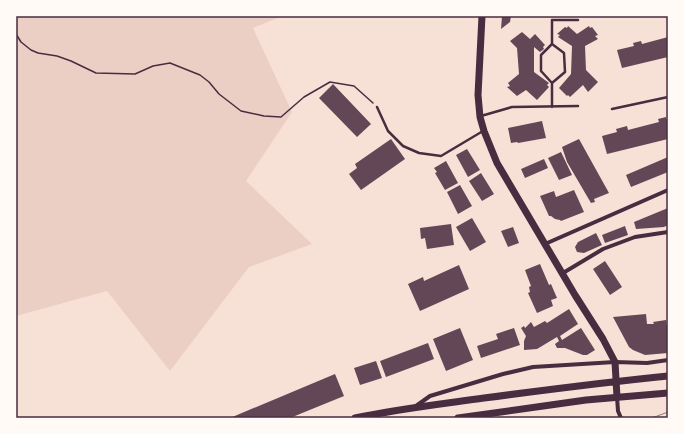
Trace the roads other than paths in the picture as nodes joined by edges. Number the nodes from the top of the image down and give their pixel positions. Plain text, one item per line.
1 (482, 16) edge
2 (578, 20) dead end
3 (552, 44) junction
4 (552, 83) junction
5 (668, 97) edge
6 (578, 106) dead end
7 (377, 107) road end
8 (552, 107) junction
9 (612, 110) dead end
10 (480, 117) junction
11 (484, 131) junction
12 (668, 190) edge
13 (668, 232) edge
14 (545, 244) junction
15 (562, 273) junction
16 (668, 360) edge
17 (614, 362) junction
18 (668, 376) edge
19 (616, 381) junction
20 (668, 393) edge
21 (617, 397) junction
22 (415, 407) junction
23 (620, 417) edge
24 (355, 418) edge
25 (458, 418) edge

1 - 10 main road
2 - 3 lane
3 - 4 lane
3 - 4 lane
4 - 8 lane
5 - 9 lane
6 - 8 lane
7 - 11 lane
8 - 10 lane
10 - 11 main road
11 - 14 main road
12 - 14 street
13 - 15 street
14 - 15 main road
15 - 17 main road
16 - 17 street
17 - 19 main road
17 - 22 street
18 - 19 main road
19 - 21 main road
19 - 22 main road
20 - 21 main road
21 - 23 street
21 - 25 main road
22 - 24 main road

